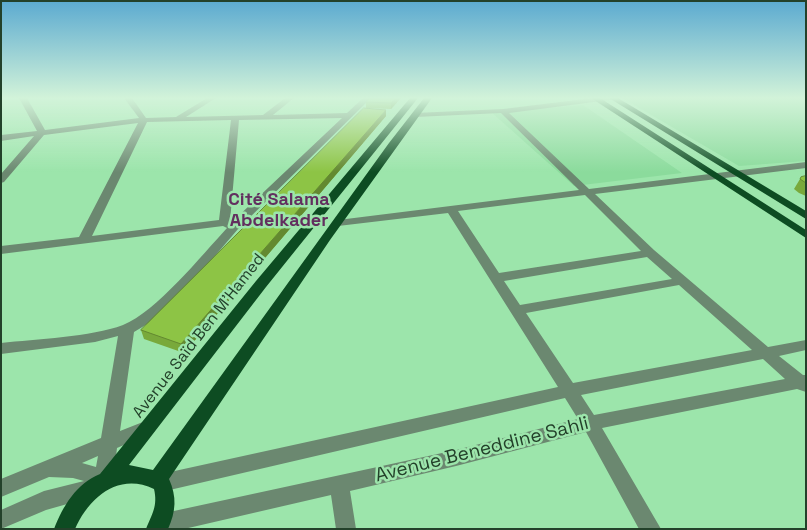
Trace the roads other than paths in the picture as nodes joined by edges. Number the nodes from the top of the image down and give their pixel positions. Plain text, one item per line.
1 (37, 123) edge
2 (121, 123) edge
3 (143, 123) edge
4 (235, 123) edge
5 (341, 123) edge
6 (394, 123) edge
7 (409, 123) edge
8 (515, 123) edge
9 (633, 123) edge
10 (653, 123) edge
11 (42, 132) junction
12 (1, 138) edge
13 (806, 165) edge
14 (737, 174) junction
15 (714, 176) junction
16 (1, 180) edge
17 (587, 191) junction
18 (450, 208) junction
19 (806, 216) edge
20 (338, 223) junction
21 (229, 225) junction
22 (806, 235) edge
23 (84, 239) junction
24 (1, 250) edge
25 (650, 253) junction
26 (496, 278) junction
27 (681, 281) junction
28 (517, 310) junction
29 (127, 329) junction
30 (806, 346) edge
31 (1, 348) edge
32 (764, 353) junction
33 (804, 384) edge
34 (568, 390) junction
35 (590, 423) junction
36 (150, 426) junction
37 (108, 443) junction
38 (47, 470) junction
39 (159, 481) junction
40 (100, 483) junction
41 (339, 484) junction
42 (1, 488) edge
43 (1, 520) edge
44 (158, 526) edge
45 (64, 529) edge
46 (346, 529) edge
47 (651, 529) edge

1 - 11 street
2 - 11 street
3 - 23 street
4 - 21 street
5 - 21 street
6 - 36 main road, Avenue Saïd Ben M'Hamed
7 - 20 main road
8 - 17 street
9 - 15 main road
10 - 14 main road
11 - 12 street
11 - 16 street
13 - 14 street
14 - 15 street
14 - 19 main road
15 - 17 street
15 - 22 main road
17 - 18 street
17 - 25 street
18 - 20 street
18 - 26 street
20 - 39 main road
21 - 23 street
21 - 29 street
23 - 24 street
25 - 26 street
25 - 27 street
26 - 28 street
27 - 28 street
27 - 32 street
28 - 34 street
29 - 31 street
29 - 37 street
30 - 32 street
32 - 33 street
32 - 34 street
33 - 35 street, Avenue Beneddine Sahli
34 - 35 street
34 - 39 street
35 - 41 street, Avenue Beneddine Sahli
35 - 47 street
36 - 37 street
36 - 40 main road, Avenue Saïd Ben M'Hamed
37 - 38 street
37 - 40 street
38 - 40 street
38 - 42 street
39 - 40 main road
39 - 44 main road
40 - 43 street
40 - 45 main road, Avenue Saïd Ben M'Hamed
41 - 44 street, Avenue Beneddine Sahli
41 - 46 street

